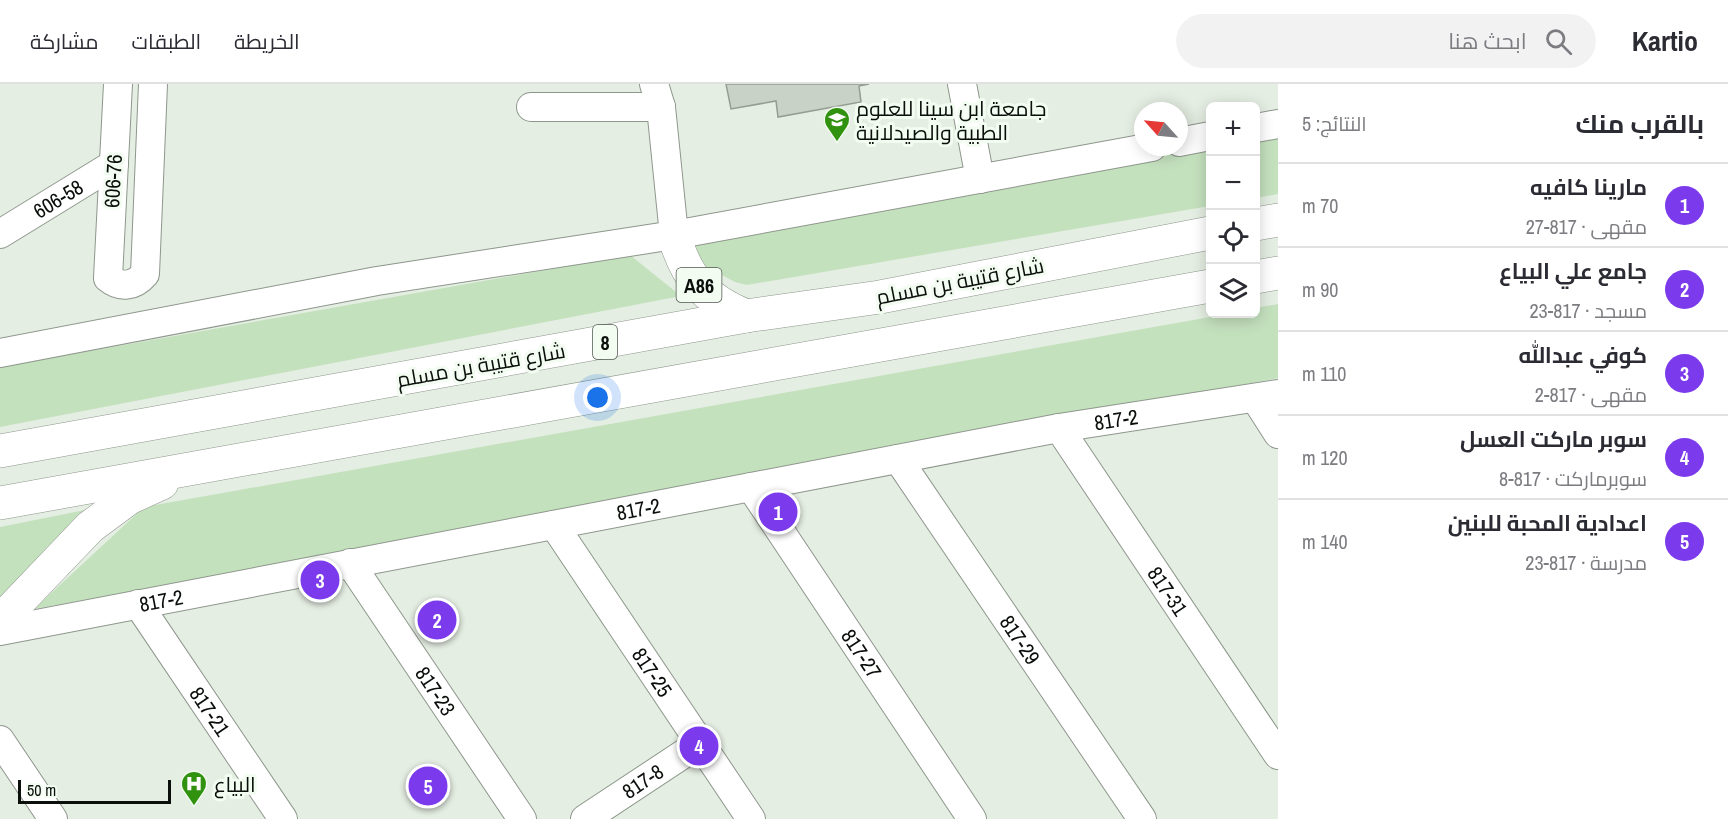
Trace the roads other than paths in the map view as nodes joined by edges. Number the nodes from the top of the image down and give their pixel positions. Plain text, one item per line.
1 (118, 84) edge
2 (153, 84) edge
3 (962, 84) edge
4 (658, 96) edge
5 (531, 107) dead end
6 (1278, 124) edge
7 (1260, 127) edge
8 (1206, 137) edge
9 (1188, 140) edge
10 (1134, 150) edge
11 (114, 164) junction
12 (980, 179) junction
13 (1278, 220) edge
14 (1260, 223) edge
15 (0, 234) edge
16 (1206, 234) edge
17 (674, 235) junction
18 (1278, 273) edge
19 (1260, 276) edge
20 (1206, 286) edge
21 (746, 316) junction
22 (0, 353) edge
23 (1267, 396) edge
24 (1059, 428) junction
25 (1278, 434) edge
26 (0, 451) edge
27 (898, 459) junction
28 (204, 465) junction
29 (751, 487) junction
30 (0, 504) edge
31 (554, 525) junction
32 (350, 563) junction
33 (138, 604) junction
34 (0, 621) edge
35 (0, 631) edge
36 (0, 740) edge
37 (700, 743) junction
38 (1278, 755) edge
39 (53, 819) edge
40 (282, 819) edge
41 (522, 819) edge
42 (585, 819) edge
43 (751, 819) edge
44 (972, 819) edge
45 (1142, 819) edge

1 - 11 street, 606-76
2 - 11 street, 606-76
3 - 12 street
4 - 5 street
4 - 17 street
6 - 7 street
8 - 9 street
10 - 12 street
11 - 15 street, 606-58
12 - 17 street
13 - 14 highway
16 - 21 highway, شارع قتيبة بن مسلم / 8
17 - 21 highway, A86
17 - 22 street
18 - 19 highway
20 - 28 highway
21 - 26 highway, شارع قتيبة بن مسلم / 8
23 - 24 street, 817-2
23 - 25 street
24 - 27 street, 817-2
24 - 38 street, 817-31
27 - 29 street, 817-2
27 - 45 street, 817-29
28 - 30 highway
28 - 34 highway
29 - 31 street, 817-2
29 - 44 street, 817-27
31 - 32 street, 817-2
31 - 37 street, 817-25
32 - 33 street, 817-2
32 - 41 street, 817-23
33 - 35 street, 817-2
33 - 40 street, 817-21
36 - 39 street
37 - 42 street, 817-8
37 - 43 street, 817-25

